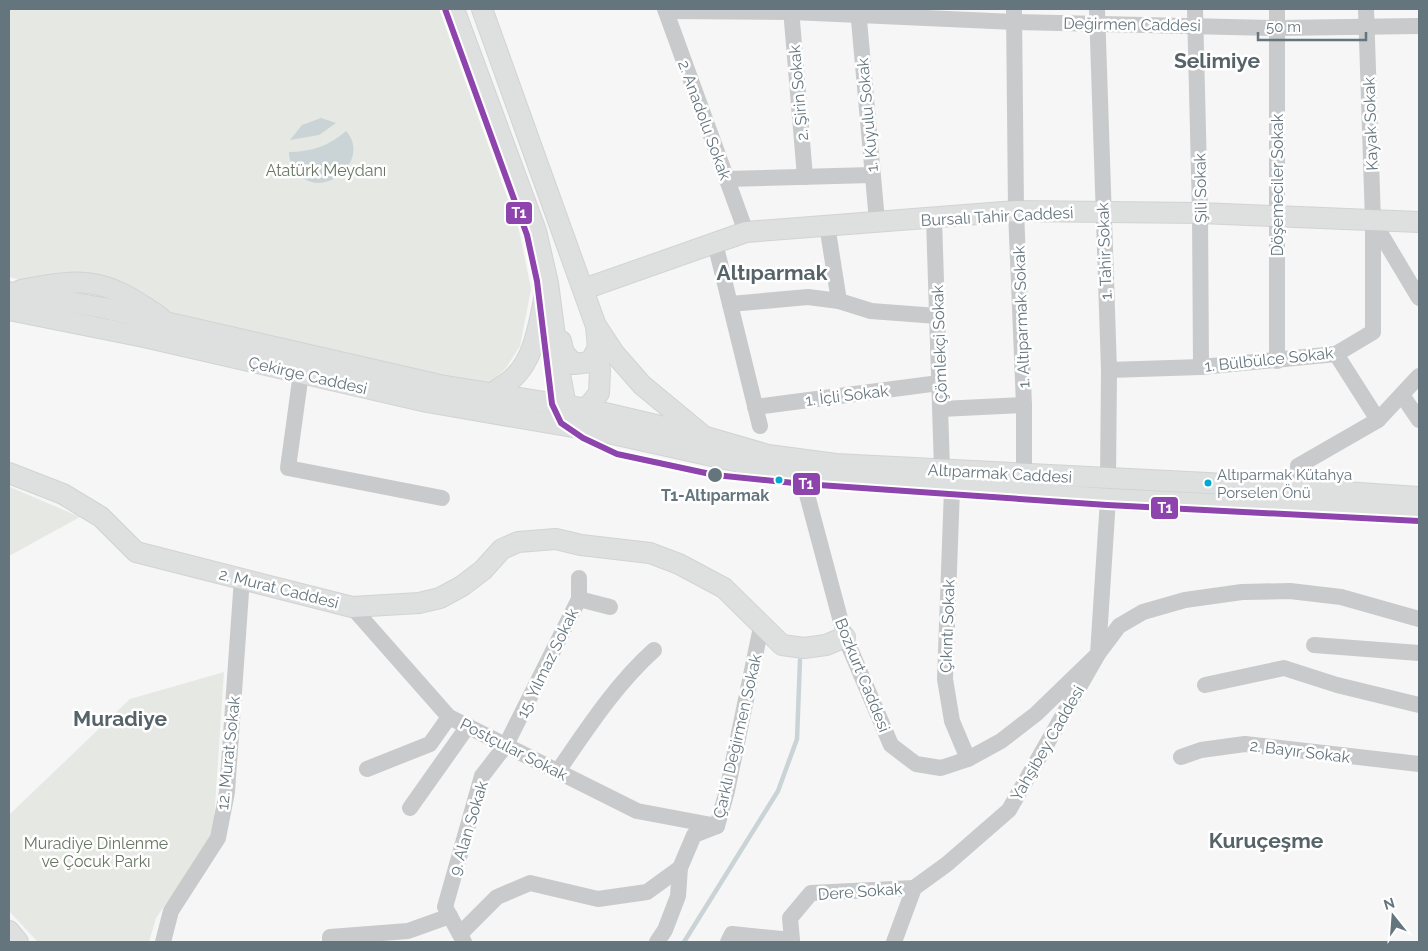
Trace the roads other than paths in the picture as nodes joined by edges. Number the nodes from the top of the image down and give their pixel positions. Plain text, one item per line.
1 (454, 9) edge
2 (482, 9) edge
3 (1194, 9) edge
4 (1277, 9) edge
5 (1366, 9) edge
6 (665, 10) edge
7 (792, 10) edge
8 (695, 11) edge
9 (858, 12) edge
10 (936, 14) edge
11 (1015, 15) edge
12 (1097, 16) edge
13 (1195, 26) junction
14 (1419, 26) edge
15 (1277, 28) junction
16 (1366, 28) junction
17 (872, 175) junction
18 (806, 177) junction
19 (726, 180) junction
20 (1102, 211) junction
21 (1016, 212) junction
22 (1200, 213) junction
23 (1277, 216) junction
24 (934, 219) junction
25 (877, 221) junction
26 (1373, 221) junction
27 (1419, 222) edge
28 (827, 225) junction
29 (746, 232) junction
30 (715, 242) junction
31 (548, 283) junction
32 (584, 289) junction
33 (9, 298) edge
34 (1419, 298) edge
35 (839, 301) junction
36 (730, 304) junction
37 (552, 315) junction
38 (937, 316) junction
39 (596, 326) junction
40 (598, 348) junction
41 (1336, 354) junction
42 (1278, 362) junction
43 (1201, 367) junction
44 (1109, 370) junction
45 (301, 373) junction
46 (1419, 376) edge
47 (939, 383) junction
48 (491, 394) junction
49 (1402, 394) junction
50 (1024, 405) junction
51 (755, 407) junction
52 (941, 409) junction
53 (577, 412) junction
54 (1378, 420) junction
55 (1419, 420) edge
56 (548, 424) junction
57 (760, 426) dead end
58 (608, 434) junction
59 (703, 436) junction
60 (942, 469) junction
61 (9, 473) edge
62 (1024, 475) junction
63 (802, 476) junction
64 (952, 489) junction
65 (1108, 489) junction
66 (1299, 489) junction
67 (1419, 497) edge
68 (442, 498) dead end
69 (1419, 514) edge
70 (242, 578) junction
71 (579, 578) dead end
72 (579, 599) junction
73 (352, 607) junction
74 (610, 607) dead end
75 (1419, 619) edge
76 (761, 627) junction
77 (845, 637) junction
78 (1314, 645) dead end
79 (654, 650) dead end
80 (1419, 653) edge
81 (1098, 654) junction
82 (1205, 685) dead end
83 (1419, 705) edge
84 (449, 717) junction
85 (468, 726) junction
86 (506, 745) junction
87 (1181, 757) dead end
88 (968, 759) junction
89 (1419, 764) edge
90 (367, 769) dead end
91 (558, 771) junction
92 (410, 808) dead end
93 (717, 826) junction
94 (680, 868) junction
95 (914, 888) junction
96 (450, 916) junction
97 (9, 931) edge
98 (462, 938) edge
99 (18, 942) edge
100 (163, 942) edge
101 (330, 942) edge
102 (657, 942) edge
103 (728, 942) edge
104 (894, 942) edge

1 - 31 main road
2 - 32 main road
3 - 13 street, Şili Sokak
4 - 15 street, Döşemeciler Sokak
5 - 16 street, Kayak Sokak
6 - 8 street, Değirmen Caddesi
6 - 19 street, 2. Anadolu Sokak
7 - 8 street, Değirmen Caddesi
7 - 9 street, Değirmen Caddesi
7 - 18 street, 2. Şirin Sokak
9 - 10 street, Değirmen Caddesi
9 - 17 street, 1. Kuyulu Sokak
10 - 11 street, Değirmen Caddesi
11 - 12 street, Değirmen Caddesi
11 - 21 street, 1. Altıparmak Sokak
12 - 13 street, Değirmen Caddesi
12 - 20 street, 1. Tahir Sokak
13 - 15 street, Değirmen Caddesi
13 - 22 street, Şili Sokak
14 - 16 street, Değirmen Caddesi
15 - 16 street, Değirmen Caddesi
15 - 23 street, Döşemeciler Sokak
16 - 26 street, Kayak Sokak
17 - 18 street
17 - 25 street, 1. Kuyulu Sokak
18 - 19 street
19 - 29 street, 2. Anadolu Sokak
20 - 21 main road, Bursalı Tahir Caddesi
20 - 22 main road, Bursalı Tahir Caddesi
20 - 44 street, 1. Tahir Sokak
21 - 24 main road, Bursalı Tahir Caddesi
21 - 50 street, 1. Altıparmak Sokak
22 - 23 main road, Bursalı Tahir Caddesi
22 - 43 street, Şili Sokak
23 - 26 main road, Bursalı Tahir Caddesi
23 - 42 street, Döşemeciler Sokak
24 - 25 main road, Bursalı Tahir Caddesi
24 - 38 street, Çömlekçi Sokak
25 - 28 main road, Bursalı Tahir Caddesi
26 - 27 main road, Bursalı Tahir Caddesi
26 - 34 street
26 - 41 street, 1. Bülbülce Sokak
28 - 29 main road, Bursalı Tahir Caddesi
28 - 35 street
29 - 30 main road, Bursalı Tahir Caddesi
30 - 32 main road, Bursalı Tahir Caddesi
30 - 36 street
31 - 37 main road
31 - 48 main road
32 - 39 main road
33 - 45 main road, Çekirge Caddesi
33 - 48 main road, Çekirge Caddesi
35 - 36 street
35 - 38 street
36 - 51 street
37 - 40 main road
37 - 53 main road
38 - 47 street, Çömlekçi Sokak
39 - 40 main road
39 - 59 main road
40 - 53 main road
41 - 42 street, 1. Bülbülce Sokak
41 - 54 street
42 - 43 street, 1. Bülbülce Sokak
43 - 44 street, 1. Bülbülce Sokak
44 - 65 street, 1. Tahir Sokak
45 - 56 main road, Çekirge Caddesi
45 - 68 street
46 - 49 street
47 - 51 street, 1. İçli Sokak
47 - 52 street, Çömlekçi Sokak
48 - 53 main road, Çekirge Caddesi
49 - 54 street
49 - 55 street
50 - 52 street
50 - 62 street, 1. Altıparmak Sokak
51 - 57 street
52 - 60 street, Çömlekçi Sokak
53 - 56 main road
53 - 58 main road
53 - 59 main road, Altıparmak Caddesi
54 - 66 street
56 - 58 main road, Çekirge Caddesi
58 - 63 main road, Altıparmak Caddesi
59 - 60 main road, Altıparmak Caddesi
60 - 62 main road, Altıparmak Caddesi
61 - 70 main road, 2. Murat Caddesi
62 - 65 main road, Altıparmak Caddesi
63 - 64 main road, Altıparmak Caddesi
63 - 77 street, Bozkurt Caddesi
64 - 65 main road, Altıparmak Caddesi
64 - 88 street, Çıkıntı Sokak
65 - 66 main road, Altıparmak Caddesi
65 - 69 main road, Altıparmak Caddesi
65 - 81 street, Yahşibey Caddesi
66 - 67 main road, Altıparmak Caddesi
70 - 73 main road, 2. Murat Caddesi
70 - 100 street, 12. Murat Sokak
71 - 72 street, 15. Yılmaz Sokak
72 - 74 street
72 - 86 street, 15. Yılmaz Sokak
73 - 76 main road, 2. Murat Caddesi
73 - 84 street, Postçular Sokak
75 - 81 street
76 - 77 main road, 2. Murat Caddesi
76 - 93 street, Çarklı Değirmen Sokak
77 - 88 street, Bozkurt Caddesi
78 - 80 street
79 - 91 street
81 - 88 street, Bozkurt Caddesi
81 - 95 street, Yahşibey Caddesi
82 - 83 street
84 - 85 street, Postçular Sokak
84 - 90 street
85 - 86 street, Postçular Sokak
85 - 92 street
86 - 91 street, Postçular Sokak
86 - 96 street, 9. Alan Sokak
87 - 89 street, 2. Bayır Sokak
91 - 93 street, Postçular Sokak
93 - 94 street, Çarklı Değirmen Sokak
94 - 98 street
94 - 102 street, Çarklı Değirmen Sokak
95 - 103 street, Dere Sokak
95 - 104 street
96 - 98 street
96 - 101 street
97 - 99 main road

